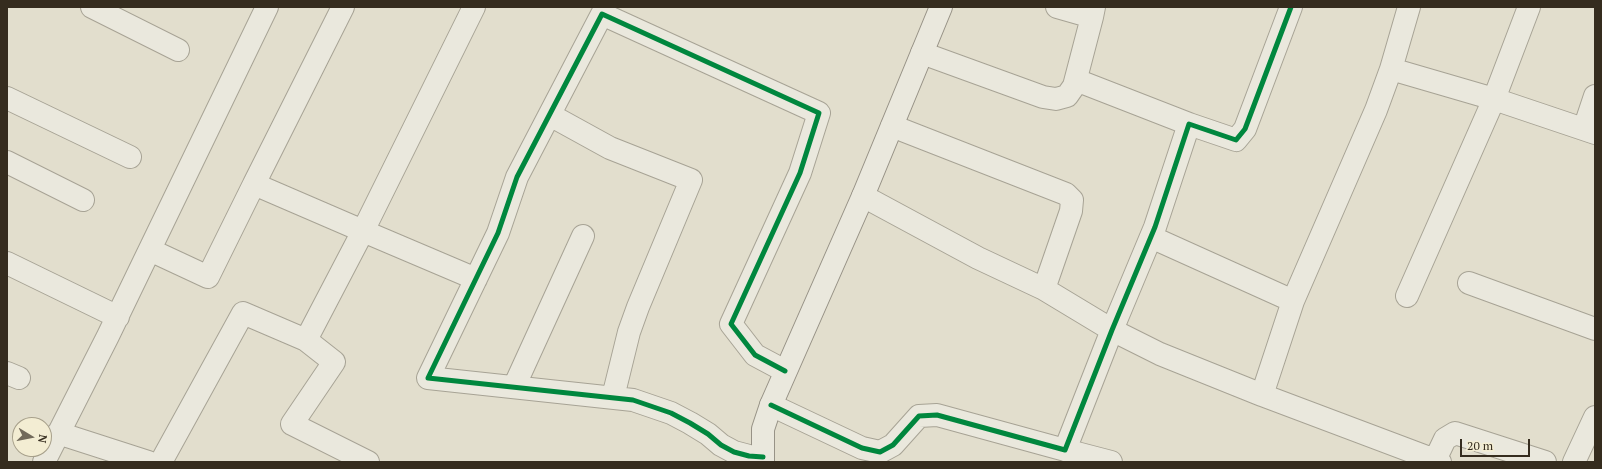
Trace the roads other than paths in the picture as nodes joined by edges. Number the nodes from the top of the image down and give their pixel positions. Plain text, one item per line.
1 (92, 7) edge
2 (267, 7) edge
3 (343, 7) edge
4 (474, 7) edge
5 (941, 7) edge
6 (1057, 7) edge
7 (1291, 7) edge
8 (1409, 7) edge
9 (1529, 7) edge
10 (1093, 12) edge
11 (178, 50) dead end
12 (922, 53) junction
13 (1391, 69) junction
14 (1076, 80) junction
15 (1595, 96) edge
16 (7, 98) edge
17 (1494, 99) junction
18 (550, 115) junction
19 (1189, 124) junction
20 (892, 126) junction
21 (1589, 131) edge
22 (130, 157) dead end
23 (7, 162) edge
24 (254, 184) junction
25 (863, 196) junction
26 (83, 200) dead end
27 (363, 231) junction
28 (583, 236) dead end
29 (1151, 237) junction
30 (150, 250) junction
31 (7, 262) edge
32 (476, 278) junction
33 (1469, 283) dead end
34 (1044, 289) junction
35 (1407, 296) dead end
36 (1293, 302) junction
37 (118, 317) junction
38 (1595, 329) edge
39 (1112, 330) junction
40 (306, 340) junction
41 (785, 371) junction
42 (514, 387) junction
43 (1262, 395) junction
44 (613, 397) junction
45 (770, 405) junction
46 (1595, 417) edge
47 (58, 433) junction
48 (1065, 450) junction
49 (763, 460) edge
50 (1438, 461) edge
51 (44, 462) edge
52 (148, 462) edge
53 (161, 462) edge
54 (368, 462) edge
55 (1111, 462) edge
56 (1545, 462) edge
57 (1574, 462) edge

1 - 11 street
2 - 30 street
3 - 24 street
4 - 27 street
5 - 12 street
6 - 10 street
7 - 19 street
8 - 13 street
9 - 17 street
10 - 14 street
12 - 14 street
12 - 20 street
13 - 17 street
13 - 36 street
14 - 19 street
15 - 21 street
16 - 22 street
17 - 21 street
17 - 35 street
18 - 32 street
18 - 41 street
18 - 44 street
19 - 29 street
20 - 25 street
20 - 34 street
23 - 26 street
24 - 27 street
24 - 30 street
25 - 34 street
25 - 41 street
27 - 32 street
27 - 40 street
28 - 42 street
29 - 36 street
29 - 39 street
30 - 37 street
31 - 37 street
32 - 42 street
33 - 38 street
34 - 39 street
36 - 43 street
37 - 47 street
39 - 43 street
39 - 48 street
40 - 53 street
40 - 54 street
41 - 45 street
42 - 44 street
43 - 50 street
44 - 49 street
45 - 48 street
45 - 49 street
46 - 57 street
47 - 51 street
47 - 52 street
48 - 55 street
50 - 56 street

